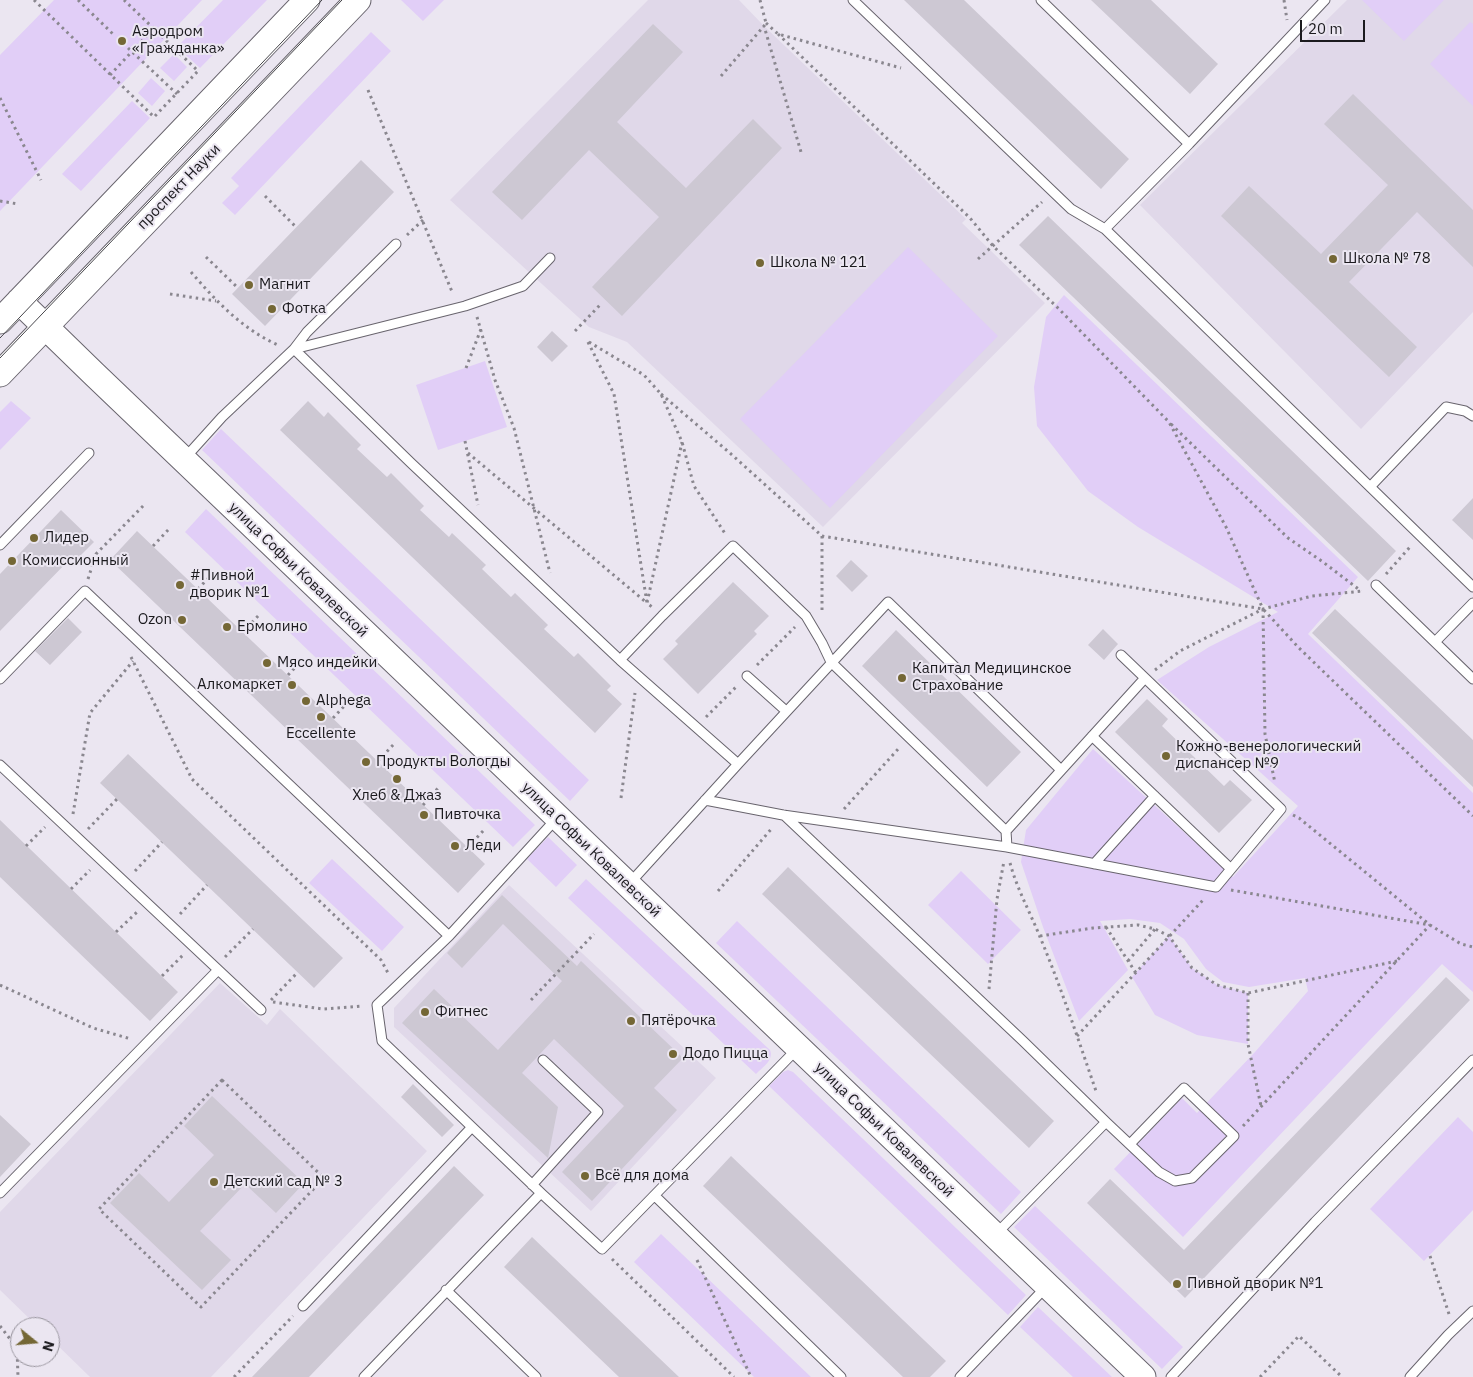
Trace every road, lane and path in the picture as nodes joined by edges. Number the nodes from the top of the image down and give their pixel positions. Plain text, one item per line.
1 (34, 0) edge
2 (78, 0) edge
3 (124, 0) edge
4 (307, 0) edge
5 (358, 0) edge
6 (760, 0) edge
7 (853, 0) edge
8 (1041, 0) edge
9 (1325, 0) edge
10 (765, 25) junction
11 (153, 29) junction
12 (778, 34) junction
13 (114, 35) dead end
14 (128, 48) dead end
15 (132, 52) junction
16 (110, 74) junction
17 (721, 76) dead end
18 (931, 76) junction
19 (368, 90) dead end
20 (176, 94) junction
21 (0, 98) edge
22 (1189, 144) junction
23 (801, 152) dead end
24 (41, 180) dead end
25 (1053, 192) junction
26 (265, 196) dead end
27 (0, 201) edge
28 (18, 204) dead end
29 (423, 220) junction
30 (296, 227) dead end
31 (1105, 229) junction
32 (396, 244) joint
33 (993, 246) junction
34 (206, 257) dead end
35 (550, 258) dead end
36 (978, 259) dead end
37 (191, 272) dead end
38 (238, 288) dead end
39 (170, 294) dead end
40 (19, 301) junction
41 (216, 301) junction
42 (600, 305) dead end
43 (465, 306) junction
44 (0, 321) edge
45 (46, 326) junction
46 (481, 329) junction
47 (575, 331) dead end
48 (294, 349) junction
49 (466, 368) dead end
50 (0, 374) edge
51 (661, 394) junction
52 (1473, 416) edge
53 (1169, 422) junction
54 (466, 441) dead end
55 (682, 442) junction
56 (89, 452) dead end
57 (468, 453) junction
58 (183, 460) junction
59 (1370, 487) junction
60 (144, 505) dead end
61 (534, 508) junction
62 (169, 529) dead end
63 (484, 531) junction
64 (1420, 535) junction
65 (822, 536) junction
66 (0, 545) edge
67 (153, 546) dead end
68 (733, 546) junction
69 (214, 572) dead end
70 (1376, 585) junction
71 (1473, 587) edge
72 (198, 589) dead end
73 (85, 591) junction
74 (1361, 591) junction
75 (557, 600) junction
76 (647, 603) junction
77 (1473, 603) edge
78 (1263, 610) junction
79 (259, 615) dead end
80 (662, 616) junction
81 (243, 632) dead end
82 (1435, 642) junction
83 (822, 643) junction
84 (130, 655) dead end
85 (1121, 655) dead end
86 (304, 658) dead end
87 (620, 660) junction
88 (133, 662) junction
89 (831, 662) junction
90 (288, 675) dead end
91 (637, 675) junction
92 (747, 676) dead end
93 (1145, 678) junction
94 (0, 679) edge
95 (1473, 679) edge
96 (349, 701) dead end
97 (786, 711) junction
98 (333, 718) dead end
99 (1092, 736) junction
100 (908, 737) junction
101 (394, 744) dead end
102 (378, 761) dead end
103 (738, 764) junction
104 (0, 765) edge
105 (1061, 770) junction
106 (439, 787) dead end
107 (1155, 796) junction
108 (621, 798) dead end
109 (117, 799) dead end
110 (705, 800) junction
111 (423, 804) dead end
112 (1281, 809) junction
113 (783, 815) junction
114 (55, 816) junction
115 (1473, 816) edge
116 (557, 817) junction
117 (832, 822) junction
118 (484, 830) dead end
119 (71, 831) junction
120 (1006, 832) junction
121 (79, 839) junction
122 (162, 842) dead end
123 (26, 846) dead end
124 (1007, 847) junction
125 (468, 848) dead end
126 (101, 859) junction
127 (1094, 864) junction
128 (1231, 869) junction
129 (124, 882) junction
130 (628, 885) junction
131 (207, 886) dead end
132 (1216, 888) junction
133 (72, 889) dead end
134 (718, 891) dead end
135 (147, 902) junction
136 (170, 924) junction
137 (1430, 925) junction
138 (1106, 927) junction
139 (1155, 928) junction
140 (253, 929) dead end
141 (116, 932) dead end
142 (594, 934) dead end
143 (450, 936) junction
144 (1040, 936) junction
145 (1169, 936) junction
146 (192, 945) junction
147 (1473, 947) edge
148 (1128, 961) junction
149 (1397, 961) junction
150 (217, 968) junction
151 (298, 972) dead end
152 (1136, 973) junction
153 (162, 976) dead end
154 (0, 985) edge
155 (396, 988) junction
156 (1248, 993) junction
157 (530, 1000) dead end
158 (270, 1002) junction
159 (377, 1006) junction
160 (987, 1007) junction
161 (261, 1010) joint
162 (1077, 1036) junction
163 (146, 1044) junction
164 (798, 1048) junction
165 (543, 1060) dead end
166 (1473, 1060) edge
167 (222, 1080) joint
168 (1261, 1107) junction
169 (1106, 1122) junction
170 (472, 1127) junction
171 (1234, 1136) junction
172 (1130, 1144) junction
173 (532, 1184) junction
174 (0, 1193) edge
175 (541, 1193) junction
176 (655, 1196) junction
177 (995, 1236) junction
178 (602, 1249) junction
179 (694, 1254) dead end
180 (1430, 1256) dead end
181 (1047, 1286) junction
182 (446, 1290) junction
183 (302, 1306) joint
184 (1473, 1311) edge
185 (1449, 1316) dead end
186 (0, 1326) edge
187 (18, 1377) edge
188 (234, 1377) edge
189 (364, 1377) edge
190 (536, 1377) edge
191 (734, 1377) edge
192 (751, 1377) edge
193 (841, 1377) edge
194 (960, 1377) edge
195 (1142, 1377) edge
196 (1171, 1377) edge
197 (1260, 1377) edge
198 (1342, 1377) edge
199 (1410, 1377) edge

1 - 16 path
2 - 13 path
3 - 11 path
4 - 40 street
5 - 45 street, проспект Науки
6 - 10 path
7 - 18 lane
8 - 22 lane
9 - 22 lane
10 - 12 path
10 - 17 path
10 - 23 path
11 - 15 path
11 - 20 path
12 - 18 path
12 - 33 path
14 - 15 path
15 - 16 path
15 - 20 path
16 - 20 path
18 - 25 lane
19 - 29 path
21 - 24 path
22 - 31 lane
25 - 31 lane
25 - 33 path
26 - 30 path
27 - 28 path
29 - 32 path
29 - 43 path
31 - 59 lane
32 - 48 lane
33 - 36 path
33 - 53 path
34 - 38 path
35 - 43 lane
37 - 41 path
39 - 41 path
40 - 44 street
40 - 45 street, улица Софьи Ковалевской
41 - 48 path
42 - 47 path
43 - 46 path
43 - 48 lane
45 - 50 street, проспект Науки
45 - 58 street, улица Софьи Ковалевской
46 - 49 path
46 - 61 path
48 - 58 lane
48 - 63 lane
51 - 55 path
51 - 65 path
51 - 76 path
52 - 59 lane
53 - 74 path
53 - 78 path
54 - 57 path
55 - 68 path
55 - 76 path
56 - 66 lane
57 - 61 path
57 - 63 path
58 - 116 street, улица Софьи Ковалевской
59 - 64 lane
60 - 73 path
61 - 75 path
61 - 76 path
62 - 67 path
63 - 75 lane
64 - 70 path
64 - 71 lane
65 - 78 path
65 - 83 path
68 - 80 lane
68 - 83 lane
69 - 72 path
70 - 74 path
70 - 82 lane
73 - 94 lane
73 - 143 lane
74 - 78 path
75 - 87 lane
76 - 80 path
77 - 82 lane
78 - 93 path
78 - 112 path
78 - 115 path
79 - 81 path
80 - 87 lane
82 - 95 lane
83 - 89 lane
84 - 88 path
85 - 93 lane
86 - 90 path
87 - 91 lane
88 - 119 path
88 - 155 path
89 - 97 lane
89 - 100 lane
89 - 105 lane
91 - 103 lane
91 - 108 path
92 - 97 lane
93 - 99 lane
93 - 112 lane
96 - 98 path
97 - 103 lane
99 - 105 lane
99 - 107 lane
100 - 117 path
100 - 120 lane
101 - 102 path
103 - 110 lane
104 - 114 lane
105 - 120 lane
106 - 111 path
107 - 127 lane
107 - 128 lane
109 - 121 path
110 - 113 lane
110 - 130 lane
112 - 128 lane
112 - 137 path
113 - 117 lane
113 - 134 path
113 - 160 lane
114 - 119 lane
114 - 123 path
116 - 130 street, улица Софьи Ковалевской
116 - 143 lane
117 - 124 lane
118 - 125 path
119 - 121 lane
120 - 124 lane
121 - 126 lane
122 - 129 path
124 - 127 lane
124 - 144 path
124 - 160 path
126 - 129 lane
126 - 133 path
127 - 132 lane
128 - 132 lane
129 - 135 lane
130 - 164 street, улица Софьи Ковалевской
131 - 136 path
132 - 137 path
132 - 145 path
135 - 136 lane
135 - 141 path
136 - 146 lane
137 - 147 path
137 - 149 path
138 - 139 path
138 - 144 path
138 - 148 path
139 - 145 path
139 - 148 path
140 - 150 path
142 - 157 path
143 - 155 lane
144 - 162 path
145 - 152 path
145 - 156 path
146 - 150 lane
146 - 153 path
148 - 152 path
149 - 156 path
149 - 168 path
150 - 161 lane
150 - 163 lane
151 - 158 path
152 - 162 path
154 - 163 path
155 - 159 lane
156 - 168 path
158 - 159 path
158 - 161 path
159 - 170 lane
160 - 169 lane
162 - 169 path
163 - 174 lane
164 - 176 lane
164 - 177 street, улица Софьи Ковалевской
165 - 173 lane
166 - 196 lane
167 - 167 path
168 - 171 path
169 - 172 lane
169 - 177 lane
170 - 173 lane
170 - 183 lane
171 - 172 lane
171 - 172 lane
173 - 175 lane
175 - 178 lane
175 - 182 lane
176 - 178 lane
176 - 193 lane
177 - 181 street, улица Софьи Ковалевской
178 - 191 path
179 - 192 path
180 - 185 path
181 - 194 lane
181 - 195 street, улица Софьи Ковалевской
182 - 189 lane
182 - 190 lane
183 - 188 path
184 - 199 lane
186 - 187 path
197 - 198 path

